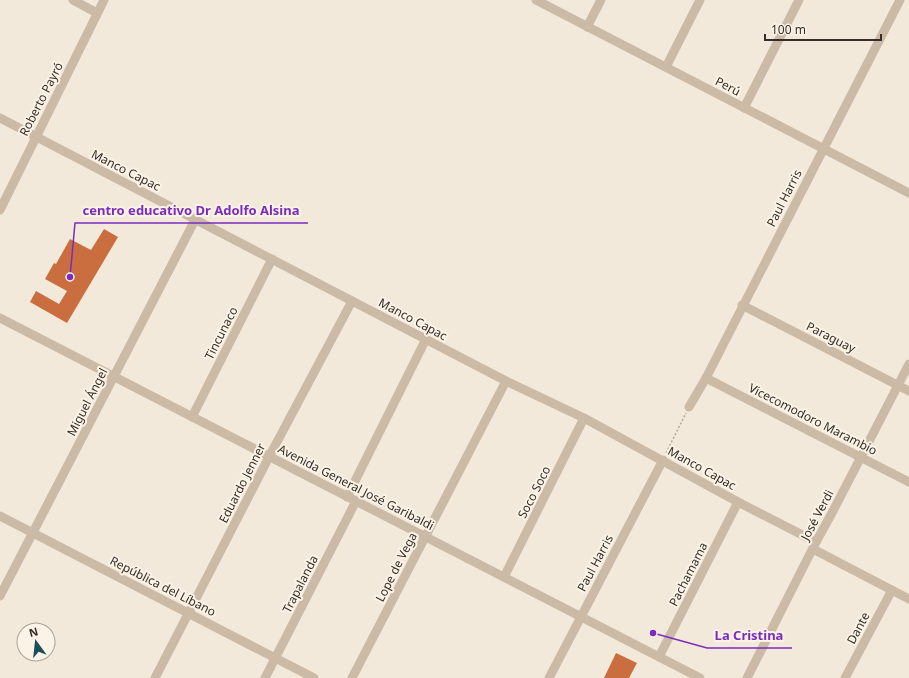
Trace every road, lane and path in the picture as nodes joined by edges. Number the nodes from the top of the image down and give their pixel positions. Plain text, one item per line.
1 (73, 0) edge
2 (104, 0) edge
3 (536, 0) edge
4 (601, 0) edge
5 (700, 0) edge
6 (800, 0) edge
7 (900, 0) edge
8 (98, 13) junction
9 (587, 27) junction
10 (666, 67) junction
11 (744, 108) junction
12 (0, 118) edge
13 (36, 137) junction
14 (823, 149) junction
15 (909, 193) edge
16 (0, 210) edge
17 (195, 220) junction
18 (272, 259) junction
19 (352, 301) junction
20 (742, 305) junction
21 (0, 318) edge
22 (426, 340) junction
23 (909, 364) edge
24 (114, 377) junction
25 (706, 378) junction
26 (506, 381) junction
27 (898, 385) junction
28 (909, 391) edge
29 (688, 407) joint
30 (192, 417) junction
31 (584, 418) junction
32 (269, 456) junction
33 (861, 457) junction
34 (663, 460) junction
35 (909, 482) edge
36 (347, 497) junction
37 (356, 501) junction
38 (738, 502) junction
39 (0, 516) edge
40 (33, 533) junction
41 (425, 537) junction
42 (814, 545) junction
43 (504, 577) junction
44 (892, 590) junction
45 (0, 596) edge
46 (909, 599) edge
47 (189, 613) junction
48 (580, 616) junction
49 (659, 657) junction
50 (276, 658) junction
51 (155, 678) edge
52 (265, 678) edge
53 (314, 678) edge
54 (352, 678) edge
55 (549, 678) edge
56 (700, 678) edge
57 (747, 678) edge
58 (845, 678) edge

1 - 8 street
2 - 8 street, Roberto Payró
3 - 9 street, Perú
4 - 9 street
5 - 10 street
6 - 11 street
7 - 14 street, Paul Harris
8 - 13 street, Roberto Payró
9 - 10 street, Perú
10 - 11 street, Perú
11 - 14 street, Perú
12 - 13 street, Manco Capac
13 - 16 street, Roberto Payró
13 - 17 street, Manco Capac
14 - 15 street, Perú
14 - 20 street, Paul Harris
17 - 18 street, Manco Capac
17 - 24 street, Miguel Ángel
18 - 19 street, Manco Capac
18 - 30 street, Tincunaco
19 - 22 street, Manco Capac
19 - 32 street, Eduardo Jenner
20 - 25 street, Paul Harris
20 - 27 street, Paraguay
21 - 24 street, Avenida General José Garibaldi
22 - 26 street, Manco Capac
22 - 36 street
23 - 27 street, José Verdi
24 - 30 street, Avenida General José Garibaldi
24 - 40 street, Miguel Ángel
25 - 29 street, Paul Harris
25 - 33 street, Vicecomodoro Marambio
26 - 31 street, Manco Capac
26 - 41 street, Lope de Vega
27 - 28 street, Paraguay
27 - 33 street, José Verdi
29 - 34 path
30 - 32 street, Avenida General José Garibaldi
31 - 34 street, Manco Capac
31 - 43 street, Soco Soco
32 - 36 street, Avenida General José Garibaldi
32 - 47 street, Eduardo Jenner
33 - 35 street, Vicecomodoro Marambio
33 - 42 street, José Verdi
34 - 38 street, Manco Capac
34 - 48 street, Paul Harris
36 - 37 street, Avenida General José Garibaldi
37 - 41 street, Avenida General José Garibaldi
37 - 50 street, Trapalanda
38 - 42 street, Manco Capac
38 - 49 street, Pachamama
39 - 40 street, República del Líbano
40 - 45 street, Miguel Ángel
40 - 47 street, República del Líbano
41 - 43 street, Avenida General José Garibaldi
41 - 54 street, Lope de Vega
42 - 44 street, Manco Capac
42 - 57 street, José Verdi
43 - 48 street, Avenida General José Garibaldi
44 - 46 street, Manco Capac
44 - 58 street, Dante
47 - 50 street, República del Líbano
47 - 51 street, Eduardo Jenner
48 - 49 street, Avenida General José Garibaldi
48 - 55 street, Paul Harris
49 - 56 street, Avenida General José Garibaldi
50 - 52 street, Trapalanda
50 - 53 street, República del Líbano

